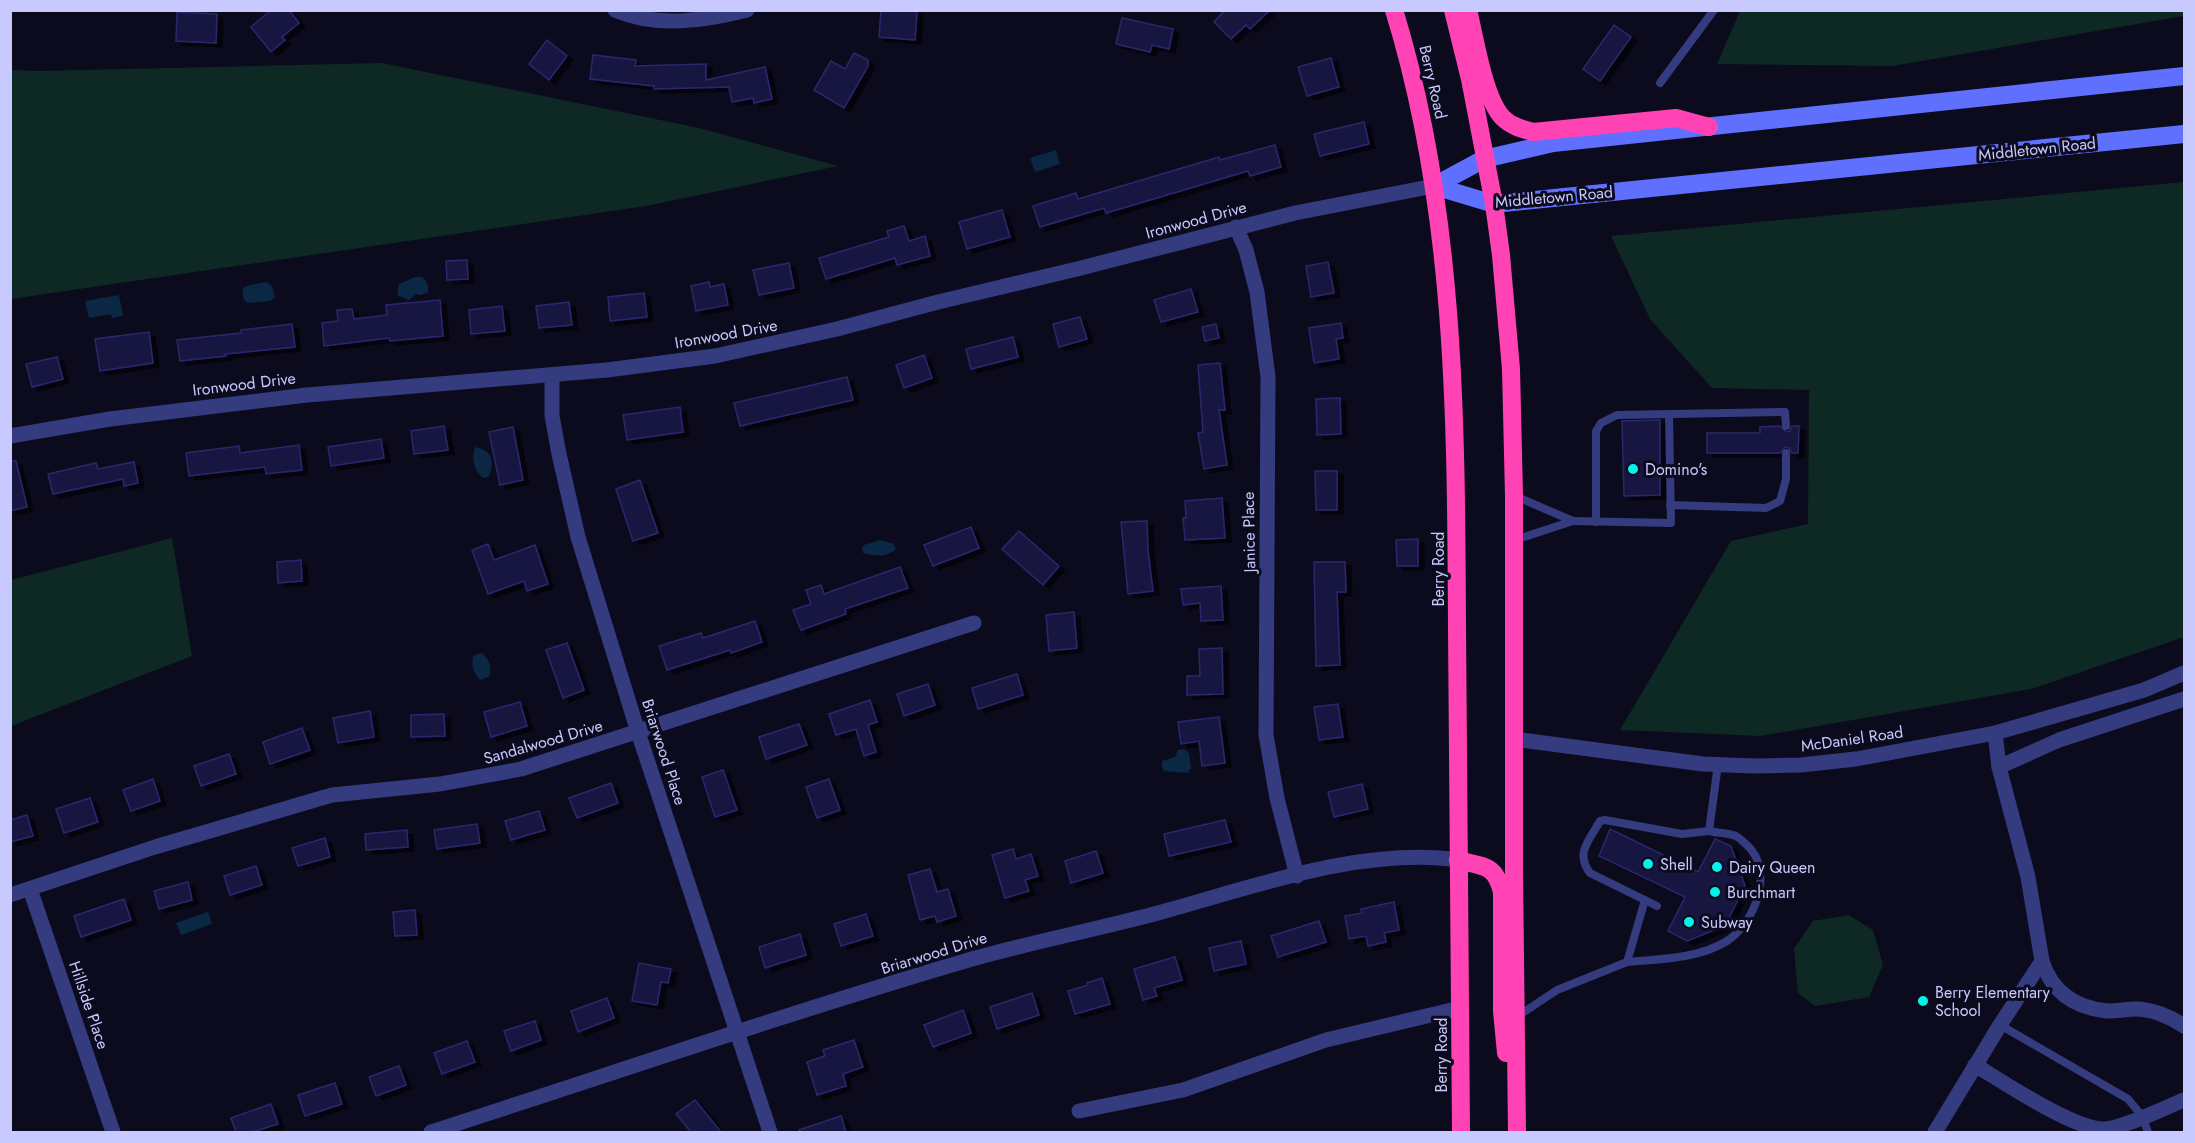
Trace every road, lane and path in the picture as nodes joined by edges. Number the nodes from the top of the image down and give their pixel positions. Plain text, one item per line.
1 (615, 10) edge
2 (747, 10) edge
3 (1394, 10) edge
4 (1453, 10) edge
5 (1468, 10) edge
6 (1714, 10) edge
7 (2184, 76) edge
8 (1660, 83) dead end
9 (1709, 127) junction
10 (2184, 134) edge
11 (1484, 159) junction
12 (1434, 186) junction
13 (1494, 204) junction
14 (1236, 227) junction
15 (552, 375) junction
16 (1669, 414) junction
17 (1786, 426) dead end
18 (10, 436) edge
19 (1786, 453) dead end
20 (1514, 496) junction
21 (1670, 505) junction
22 (1573, 521) junction
23 (1596, 522) junction
24 (1514, 540) junction
25 (974, 622) dead end
26 (2184, 673) edge
27 (2184, 699) edge
28 (638, 732) junction
29 (1995, 733) junction
30 (1514, 740) junction
31 (1718, 765) junction
32 (1999, 767) junction
33 (1709, 831) junction
34 (1458, 861) junction
35 (1297, 876) junction
36 (30, 889) junction
37 (10, 895) edge
38 (1644, 900) junction
39 (1658, 906) dead end
40 (2042, 961) junction
41 (1627, 962) junction
42 (1460, 1008) junction
43 (1516, 1017) junction
44 (2000, 1025) junction
45 (2184, 1026) edge
46 (738, 1033) junction
47 (1976, 1065) junction
48 (2184, 1100) edge
49 (1079, 1111) dead end
50 (2142, 1116) junction
51 (2088, 1129) edge
52 (113, 1132) edge
53 (431, 1132) edge
54 (770, 1132) edge
55 (1461, 1132) edge
56 (1515, 1132) edge
57 (1935, 1132) edge
58 (2148, 1132) edge

1 - 2 street
3 - 12 highway, Berry Road
4 - 11 highway
5 - 9 highway
6 - 8 lane
7 - 9 main road
9 - 11 main road
10 - 13 main road, Middletown Road
11 - 12 main road
11 - 13 highway
12 - 13 main road, Middletown Road
12 - 14 street, Ironwood Drive
12 - 34 highway, Berry Road
13 - 20 highway
14 - 15 street, Ironwood Drive
14 - 35 street, Janice Place
15 - 18 street, Ironwood Drive
15 - 28 street, Briarwood Place
16 - 17 lane
16 - 21 lane
16 - 23 lane
19 - 21 lane
20 - 22 lane
20 - 24 highway
21 - 23 lane
22 - 23 lane
22 - 24 lane
24 - 30 highway
25 - 28 street, Sandalwood Drive
26 - 29 street, McDaniel Road
27 - 32 street
28 - 36 street, Sandalwood Drive
28 - 46 street, Briarwood Place
29 - 31 street, McDaniel Road
29 - 32 street
30 - 31 street, McDaniel Road
30 - 43 highway
31 - 33 lane
32 - 40 street
33 - 38 lane
33 - 41 lane
34 - 35 street, Briarwood Drive
34 - 42 highway, Berry Road
34 - 56 highway
35 - 46 street, Briarwood Drive
36 - 37 street, Sandalwood Drive
36 - 52 street, Hillside Place
38 - 39 lane
38 - 41 lane
40 - 44 street
40 - 45 street
41 - 43 lane
42 - 49 street
42 - 55 highway, Berry Road
43 - 56 highway
44 - 47 street
44 - 50 lane
46 - 53 street, Briarwood Drive
46 - 54 street, Briarwood Place
47 - 51 street
47 - 57 street
48 - 50 street
50 - 51 street
50 - 58 lane

